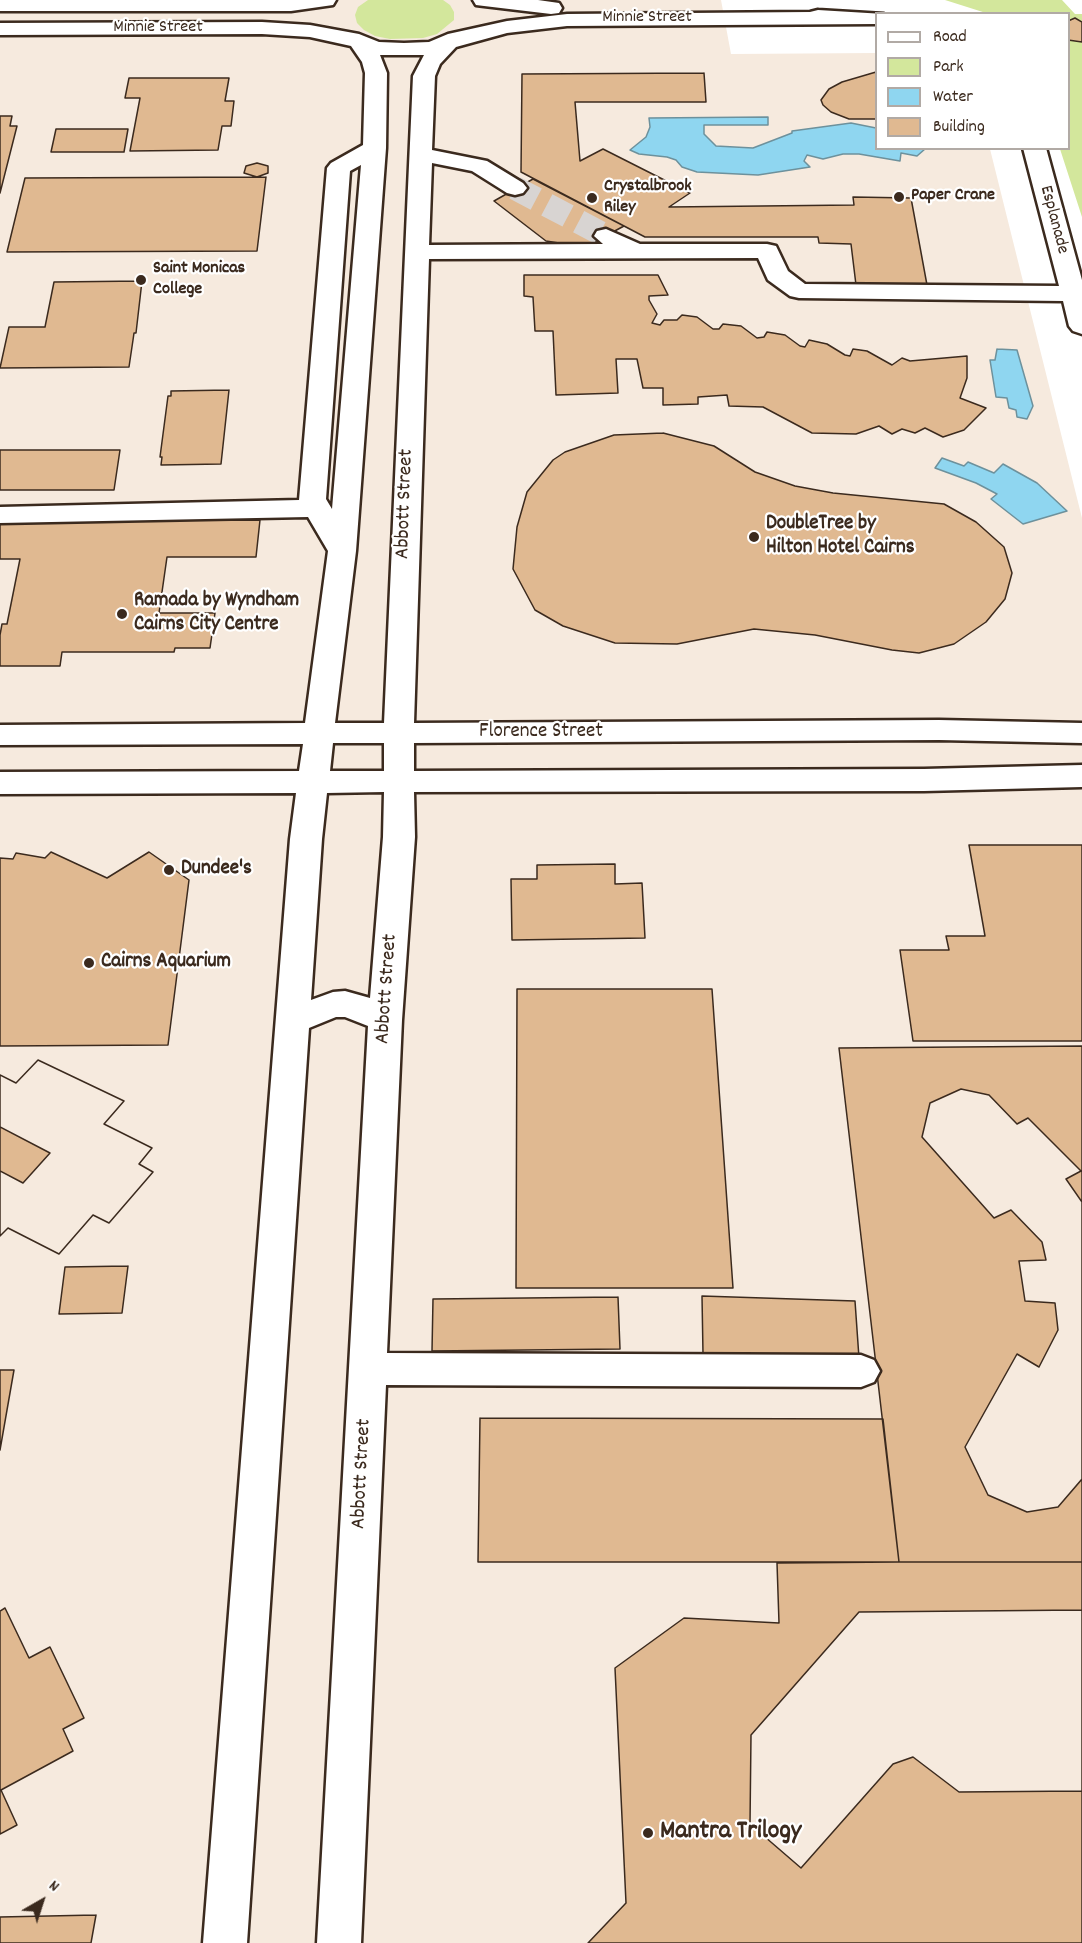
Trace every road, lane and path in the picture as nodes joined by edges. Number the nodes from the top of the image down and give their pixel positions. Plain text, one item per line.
1 (325, 0) edge
2 (342, 0) edge
3 (470, 0) edge
4 (484, 0) edge
5 (727, 0) edge
6 (774, 0) edge
7 (0, 5) edge
8 (840, 18) junction
9 (875, 18) edge
10 (0, 29) edge
11 (355, 41) junction
12 (452, 41) junction
13 (374, 148) junction
14 (1035, 150) edge
15 (420, 154) junction
16 (515, 188) tunnel mouth
17 (606, 236) tunnel mouth
18 (636, 251) junction
19 (417, 252) junction
20 (1073, 294) junction
21 (1082, 326) edge
22 (318, 508) junction
23 (0, 514) edge
24 (342, 551) junction
25 (959, 730) junction
26 (397, 732) junction
27 (319, 733) junction
28 (1082, 733) edge
29 (0, 735) edge
30 (1082, 776) edge
31 (968, 780) junction
32 (313, 781) junction
33 (400, 782) junction
34 (0, 783) edge
35 (295, 1020) junction
36 (385, 1020) junction
37 (369, 1369) junction
38 (861, 1371) dead end
39 (225, 1943) edge
40 (339, 1943) edge

1 - 7 street, Minnie Street
2 - 11 street
3 - 12 street, Abbott Street
4 - 5 street, Minnie Street
6 - 8 street
8 - 9 street
8 - 12 street, Minnie Street
10 - 11 street, Minnie Street
11 - 12 street, Minnie Street
11 - 13 street
12 - 15 street, Abbott Street
13 - 22 street
13 - 24 street
14 - 20 street, Esplanade
15 - 16 street
15 - 19 street, Abbott Street
17 - 18 street
18 - 19 street
18 - 20 street
19 - 26 street, Abbott Street
20 - 21 street, Esplanade
22 - 23 street
22 - 24 street
24 - 27 street
25 - 26 street, Florence Street
25 - 28 street, Florence Street
25 - 31 street
26 - 27 street, Florence Street
26 - 33 street, Abbott Street
27 - 29 street, Florence Street
27 - 32 street
30 - 31 street
31 - 33 street
32 - 33 street
32 - 34 street
32 - 35 street
33 - 36 street, Abbott Street
35 - 36 street
35 - 39 street
36 - 37 street, Abbott Street
37 - 38 street
37 - 40 street, Abbott Street

